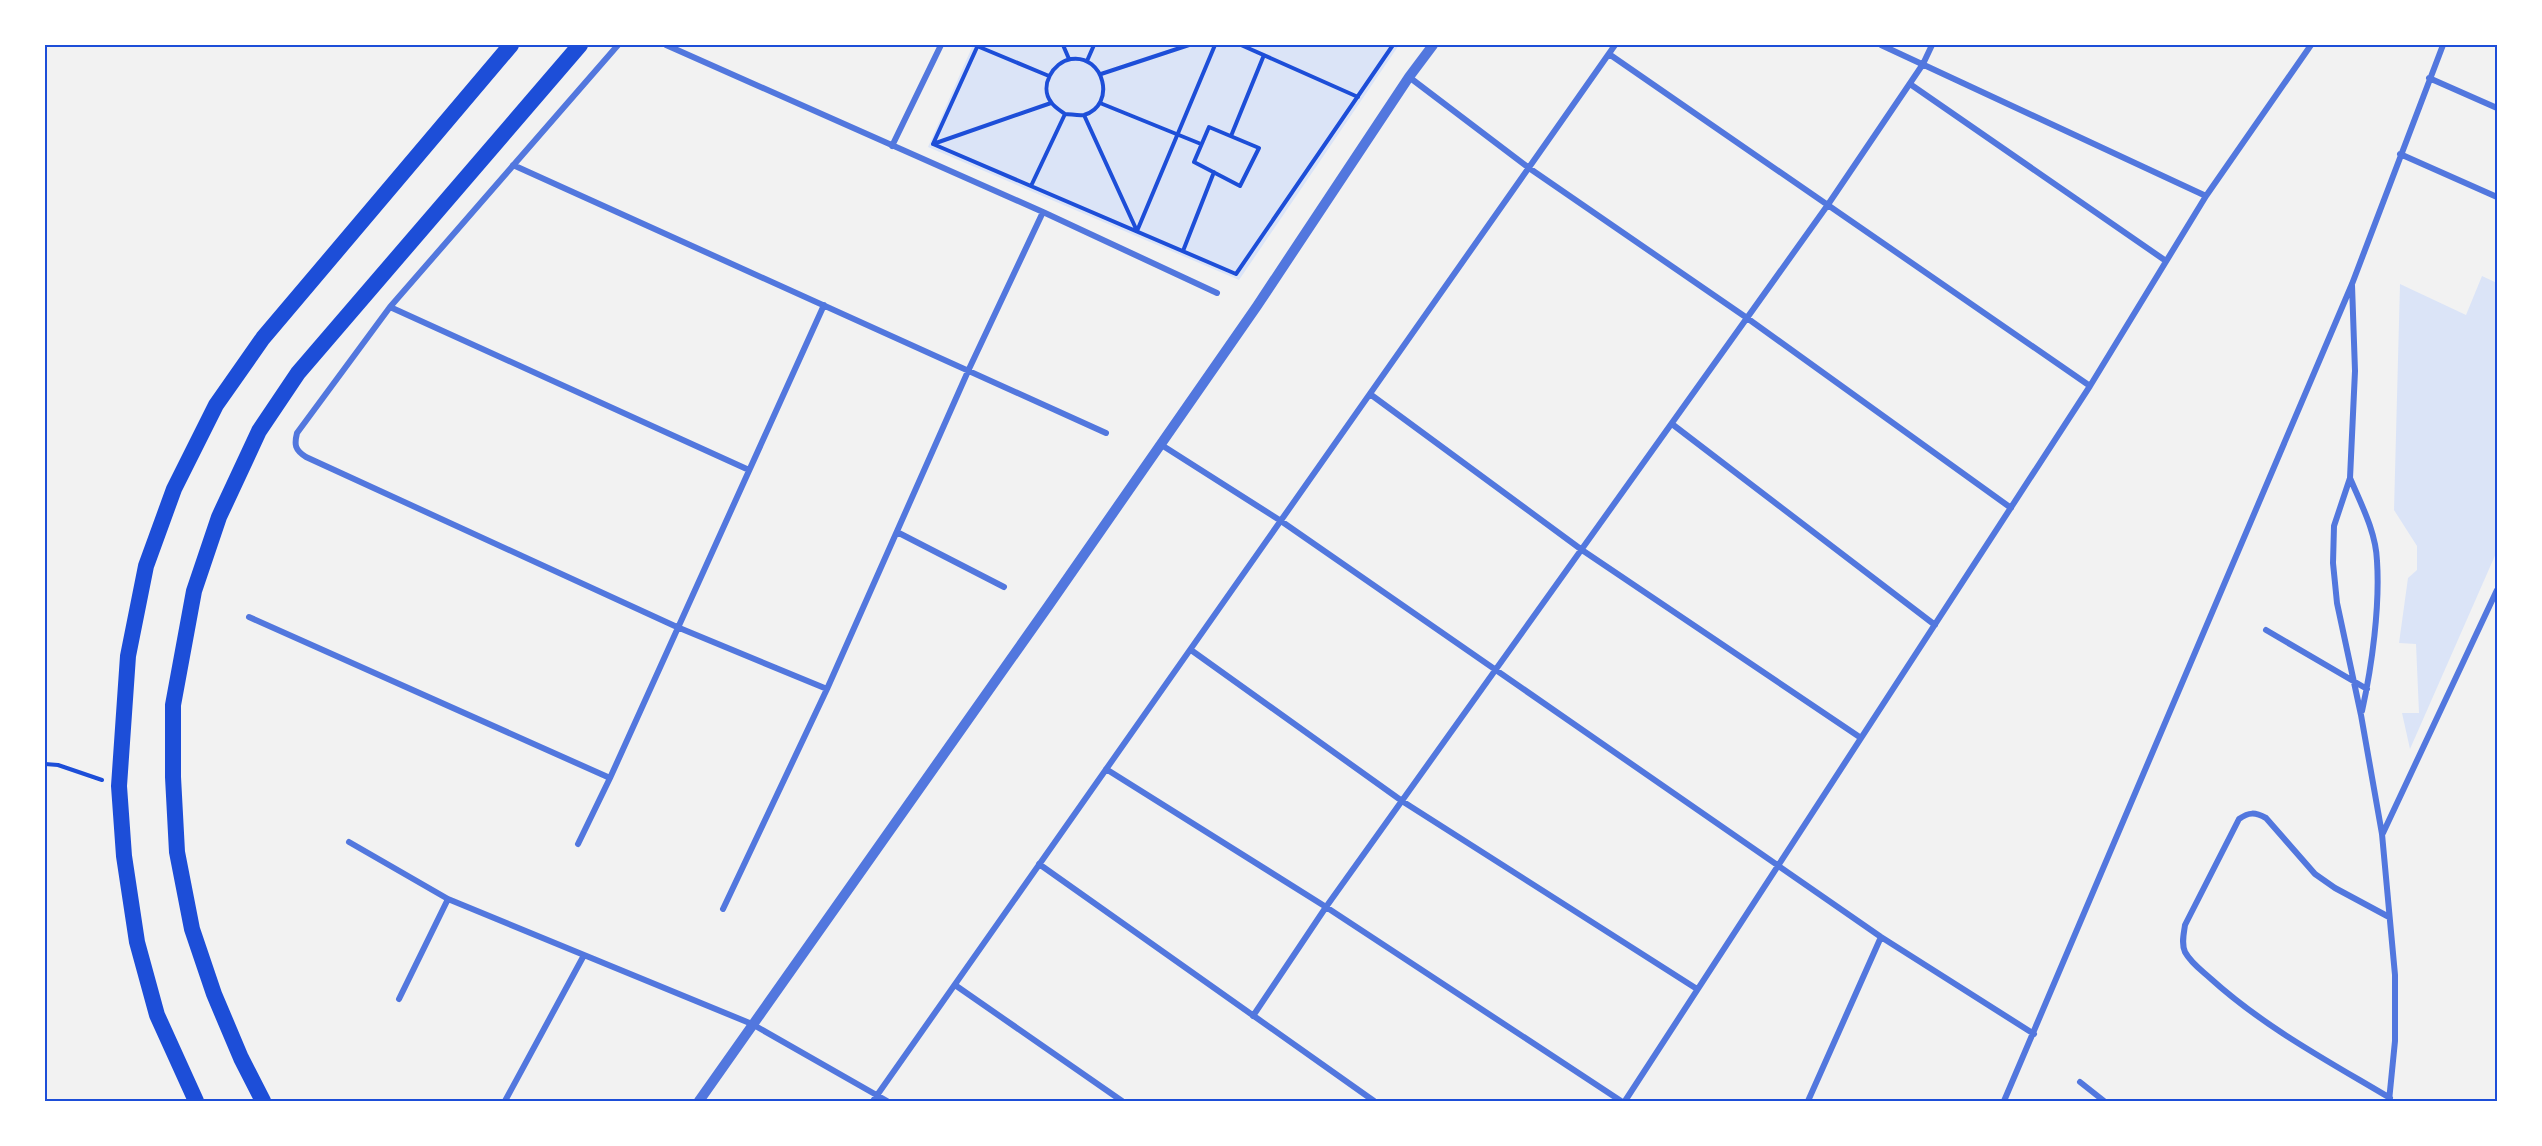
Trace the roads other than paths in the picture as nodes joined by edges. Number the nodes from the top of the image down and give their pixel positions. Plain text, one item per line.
1 (512, 45) edge
2 (580, 45) edge
3 (618, 45) edge
4 (666, 45) edge
5 (941, 45) edge
6 (1432, 45) edge
7 (1615, 45) edge
8 (1881, 45) edge
9 (1932, 45) edge
10 (2311, 45) edge
11 (2443, 45) edge
12 (1609, 54) junction
13 (1923, 64) junction
14 (1409, 76) junction
15 (2429, 78) junction
16 (1910, 84) junction
17 (2497, 108) edge
18 (892, 146) junction
19 (2400, 154) junction
20 (513, 165) junction
21 (1529, 168) junction
22 (2206, 195) junction
23 (2497, 197) edge
24 (1827, 206) junction
25 (1043, 212) junction
26 (2166, 261) junction
27 (2352, 284) junction
28 (1217, 293) dead end
29 (824, 306) junction
30 (390, 307) junction
31 (1747, 318) junction
32 (969, 369) junction
33 (2090, 386) junction
34 (1370, 394) junction
35 (1672, 424) junction
36 (1106, 434) dead end
37 (1160, 444) junction
38 (749, 470) junction
39 (2350, 478) junction
40 (2011, 508) junction
41 (1281, 521) junction
42 (897, 532) junction
43 (1582, 549) junction
44 (1004, 586) dead end
45 (2497, 590) edge
46 (249, 617) dead end
47 (1935, 625) junction
48 (677, 627) junction
49 (2266, 630) dead end
50 (1191, 650) junction
51 (1496, 669) junction
52 (2354, 681) junction
53 (827, 689) junction
54 (2367, 689) junction
55 (2361, 715) junction
56 (1861, 738) junction
57 (1106, 769) junction
58 (610, 778) junction
59 (1402, 801) junction
60 (2382, 834) junction
61 (349, 842) dead end
62 (578, 843) dead end
63 (1039, 864) junction
64 (1778, 866) junction
65 (448, 899) junction
66 (1326, 907) junction
67 (723, 909) dead end
68 (2389, 917) junction
69 (1881, 937) junction
70 (583, 957) junction
71 (955, 985) junction
72 (1698, 990) junction
73 (399, 999) dead end
74 (1253, 1016) junction
75 (752, 1024) junction
76 (2034, 1034) junction
77 (2080, 1082) dead end
78 (878, 1094) junction
79 (2390, 1099) edge
80 (196, 1101) edge
81 (263, 1101) edge
82 (505, 1101) edge
83 (699, 1101) edge
84 (873, 1101) edge
85 (887, 1101) edge
86 (1122, 1101) edge
87 (1374, 1101) edge
88 (1623, 1101) edge
89 (1808, 1101) edge
90 (2004, 1101) edge
91 (2104, 1101) edge

1 - 80 highway
2 - 81 highway
3 - 20 street
4 - 18 street
5 - 18 street
6 - 14 street
7 - 12 street
8 - 13 street
9 - 13 street
10 - 22 street
11 - 15 street
12 - 21 street
12 - 24 street
13 - 16 street
13 - 22 street
14 - 21 street
14 - 37 street
15 - 17 street
15 - 19 street
16 - 24 street
16 - 26 street
18 - 25 street
19 - 23 street
19 - 27 street
20 - 29 street
20 - 30 street
21 - 31 street
21 - 34 street
22 - 26 street
24 - 31 street
24 - 33 street
25 - 28 street
25 - 32 street
26 - 33 street
27 - 39 street
27 - 76 street
29 - 32 street
29 - 38 street
30 - 38 street
30 - 48 street
31 - 35 street
31 - 40 street
32 - 36 street
32 - 42 street
33 - 40 street
34 - 41 street
34 - 43 street
35 - 43 street
35 - 47 street
37 - 41 street
37 - 75 street
38 - 48 street
39 - 52 street
39 - 54 street
40 - 47 street
41 - 50 street
41 - 51 street
42 - 44 street
42 - 53 street
43 - 51 street
43 - 56 street
45 - 60 street
46 - 58 street
47 - 56 street
48 - 53 street
48 - 58 street
49 - 52 street
50 - 57 street
50 - 59 street
51 - 59 street
51 - 64 street
52 - 54 street
52 - 55 street
53 - 67 street
54 - 55 street
55 - 60 street
56 - 64 street
57 - 63 street
57 - 66 street
58 - 62 street
59 - 66 street
59 - 72 street
60 - 68 street
61 - 65 street
63 - 71 street
63 - 74 street
64 - 69 street
64 - 72 street
65 - 70 street
65 - 73 street
66 - 74 street
66 - 88 street
68 - 79 street
68 - 79 street
69 - 76 street
69 - 89 street
70 - 75 street
70 - 82 street
71 - 78 street
71 - 86 street
72 - 88 street
74 - 87 street
75 - 78 street
75 - 83 street
76 - 90 street
77 - 91 street
78 - 84 street
78 - 85 street

